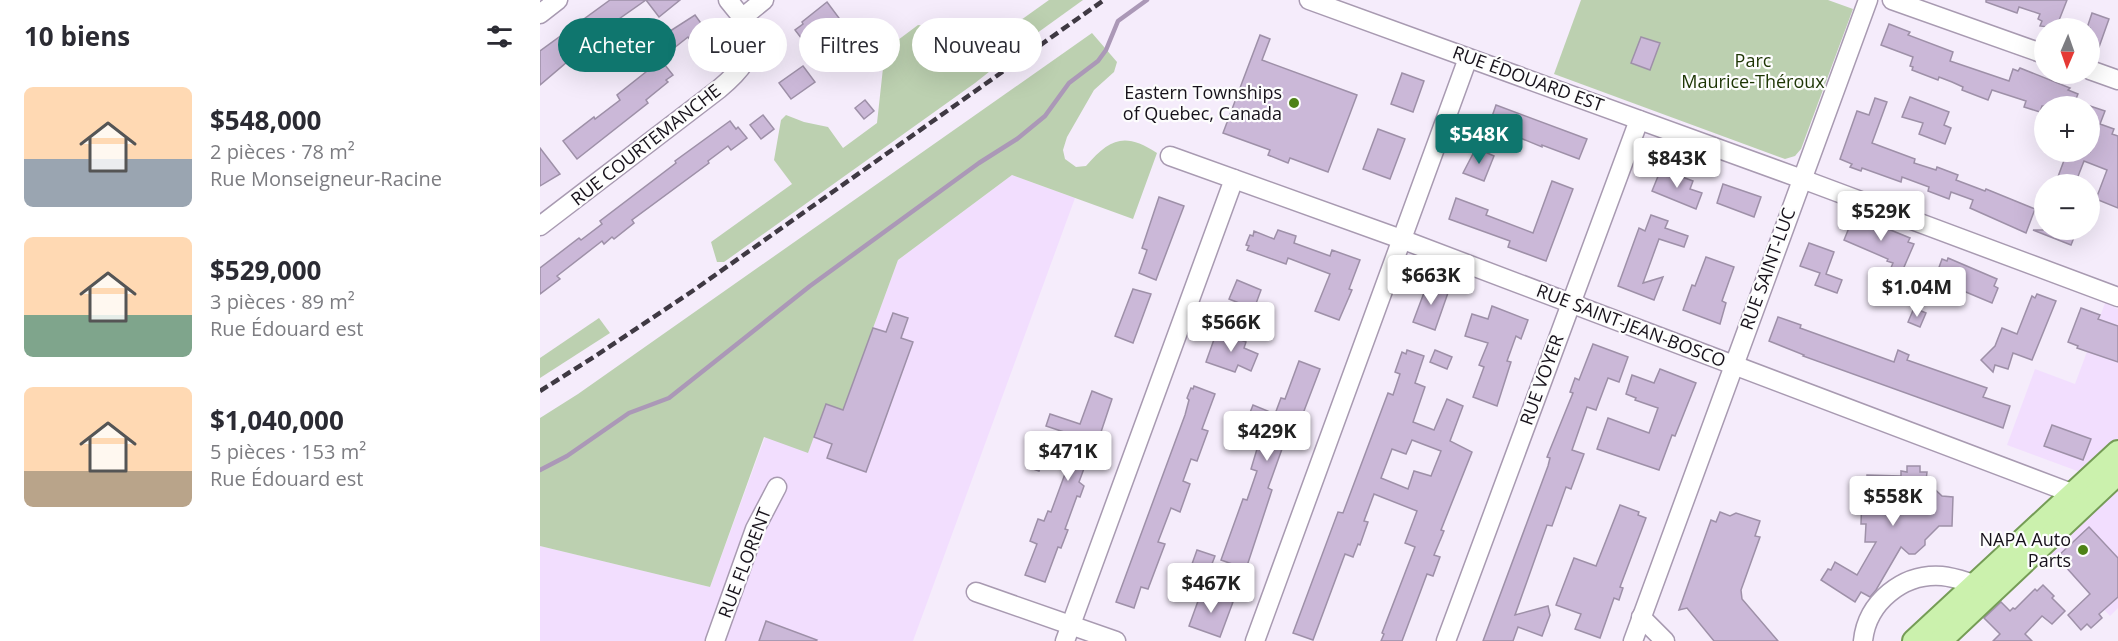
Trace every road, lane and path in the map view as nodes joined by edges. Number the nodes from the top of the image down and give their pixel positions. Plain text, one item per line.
1 (558, 0) edge
2 (728, 0) edge
3 (764, 0) edge
4 (1309, 0) edge
5 (1868, 0) edge
6 (1892, 0) edge
7 (540, 14) edge
8 (742, 18) joint
9 (2034, 50) edge
10 (1468, 58) junction
11 (738, 72) edge
12 (2100, 74) edge
13 (2118, 80) edge
14 (1639, 120) junction
15 (1170, 156) dead end
16 (1234, 178) junction
17 (1802, 179) junction
18 (540, 226) edge
19 (1401, 239) junction
20 (2118, 297) edge
21 (1571, 303) junction
22 (1733, 364) junction
23 (2118, 452) edge
24 (2118, 473) edge
25 (777, 487) dead end
26 (2080, 497) junction
27 (1974, 584) junction
28 (976, 592) dead end
29 (1641, 617) junction
30 (1068, 633) edge
31 (715, 641) edge
32 (1116, 641) edge
33 (1255, 641) edge
34 (1446, 641) edge
35 (1633, 641) edge
36 (1665, 641) edge
37 (1863, 641) edge
38 (1914, 641) edge
39 (1940, 641) edge

1 - 7 street
2 - 8 street
3 - 8 street
4 - 10 street, RUE ÉDOUARD EST
5 - 17 street, RUE SAINT-LUC
6 - 9 street
10 - 14 street, RUE ÉDOUARD EST
10 - 19 street
11 - 18 street, RUE COURTEMANCHE
12 - 13 street
14 - 17 street, RUE ÉDOUARD EST
14 - 21 street, RUE VOYER
15 - 16 street, RUE SAINT-JEAN-BOSCO
16 - 19 street, RUE SAINT-JEAN-BOSCO
16 - 30 street
17 - 20 street, RUE ÉDOUARD EST
17 - 22 street, RUE SAINT-LUC
19 - 21 street, RUE SAINT-JEAN-BOSCO
19 - 33 street
21 - 22 street, RUE SAINT-JEAN-BOSCO
21 - 34 street, RUE VOYER
22 - 26 street, RUE SAINT-JEAN-BOSCO
22 - 29 street, RUE SAINT-LUC
23 - 26 main road
24 - 26 main road
25 - 31 street, RUE FLORENT
26 - 27 main road
26 - 39 main road
27 - 37 street
27 - 38 main road
28 - 30 street
29 - 35 street, RUE SAINT-LUC
29 - 36 street
30 - 32 street

